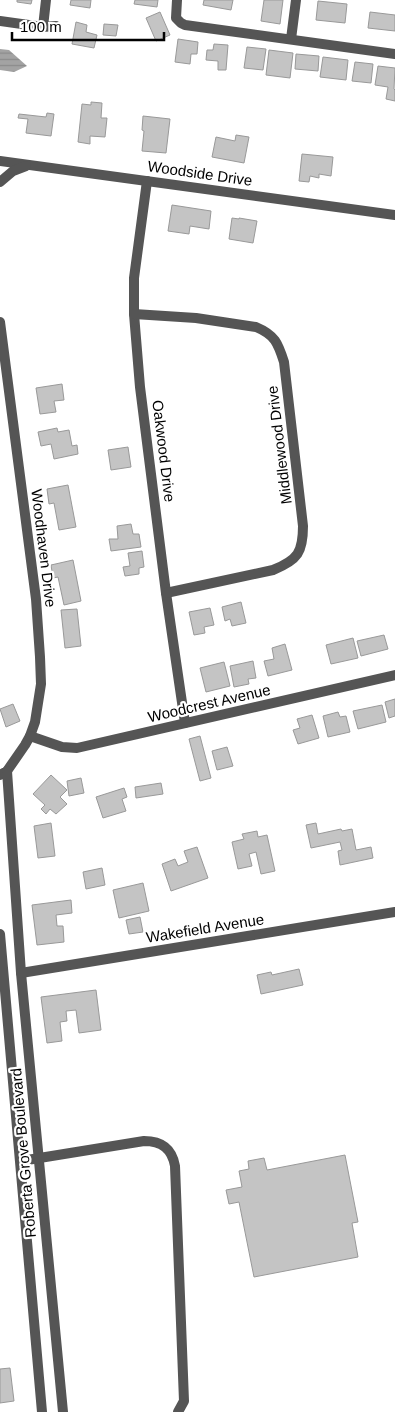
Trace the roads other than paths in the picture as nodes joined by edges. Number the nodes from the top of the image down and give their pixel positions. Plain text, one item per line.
1 (46, 0) edge
2 (178, 0) edge
3 (296, 0) edge
4 (0, 21) edge
5 (56, 26) dead end
6 (43, 27) junction
7 (291, 39) junction
8 (395, 54) edge
9 (0, 161) edge
10 (29, 165) junction
11 (148, 181) junction
12 (0, 182) edge
13 (395, 214) edge
14 (134, 314) junction
15 (0, 322) edge
16 (166, 593) junction
17 (395, 675) edge
18 (185, 723) junction
19 (30, 736) junction
20 (4, 773) edge
21 (395, 912) edge
22 (0, 934) edge
23 (21, 973) junction
24 (39, 1158) junction
25 (21, 1161) junction
26 (42, 1412) edge
27 (62, 1412) edge
28 (178, 1412) edge

1 - 6 street
2 - 7 street
3 - 7 street
4 - 6 street
5 - 6 street
7 - 8 street
9 - 10 street, Woodside Drive
10 - 11 street, Woodside Drive
10 - 12 street
11 - 13 street, Woodside Drive
11 - 14 street, Oakwood Drive
14 - 16 street, Oakwood Drive
14 - 16 street, Middlewood Drive
15 - 19 street, Woodhaven Drive
16 - 18 street, Oakwood Drive
17 - 18 street, Woodcrest Avenue
18 - 19 street, Woodcrest Avenue
19 - 20 street, Woodhaven Drive
20 - 23 street, Roberta Grove Boulevard
21 - 23 street, Wakefield Avenue
22 - 25 street, Roberta Grove Boulevard
23 - 24 street, Roberta Grove Boulevard
24 - 25 street
24 - 27 street, Roberta Grove Boulevard
24 - 28 street
25 - 26 street, Roberta Grove Boulevard

